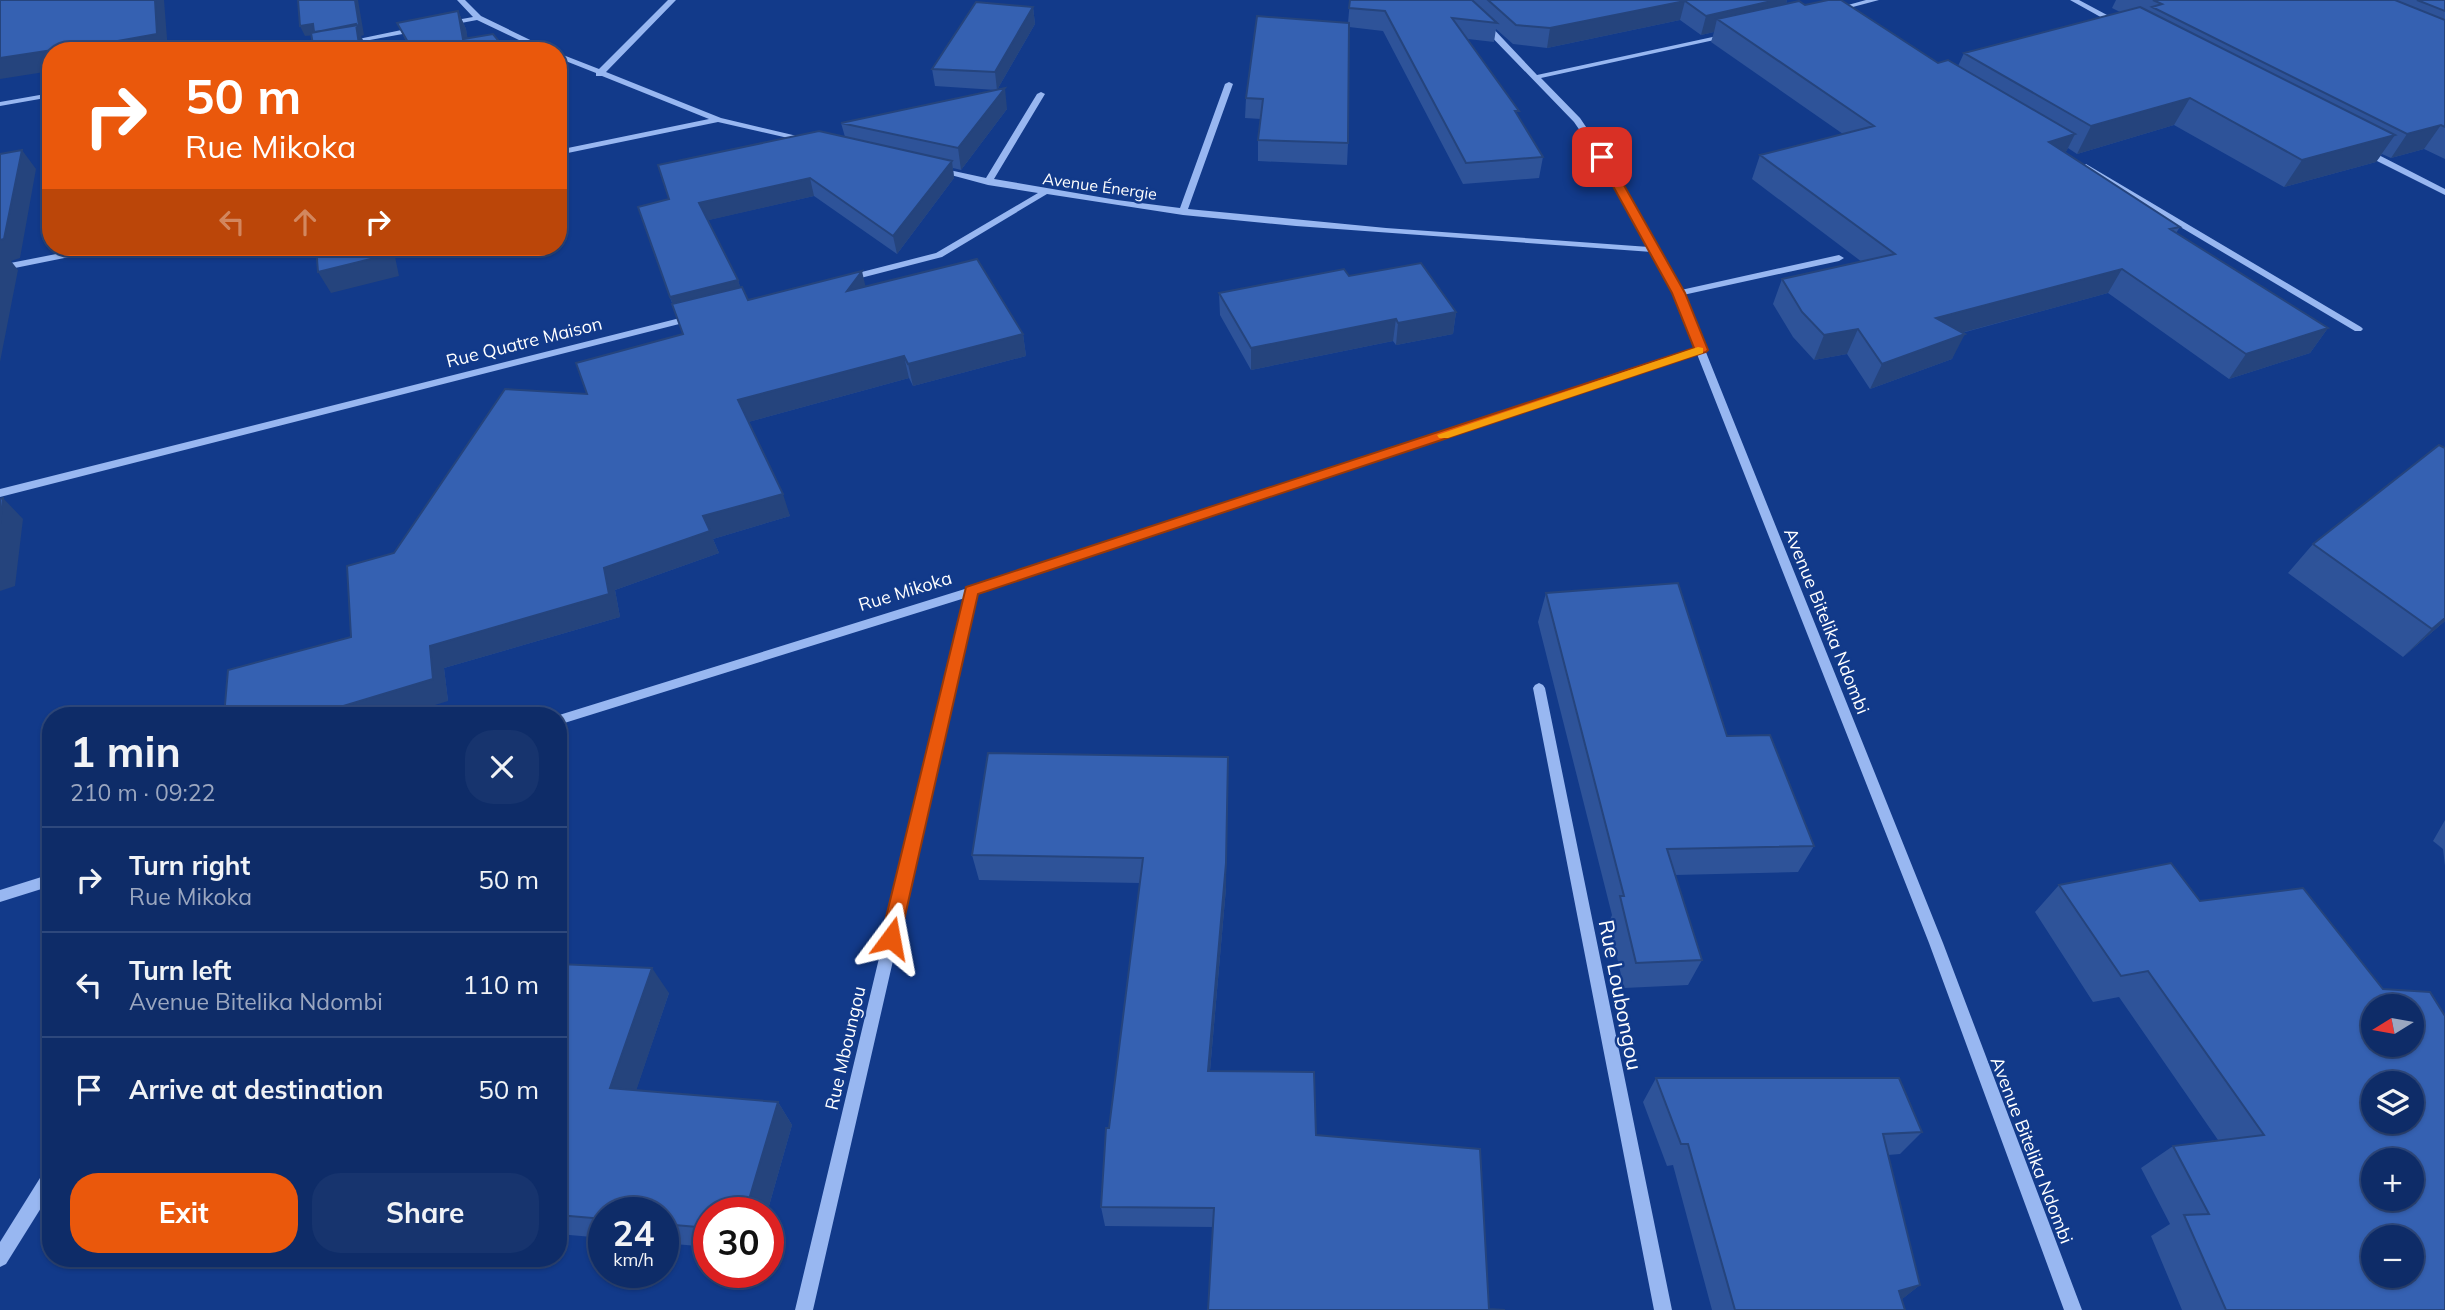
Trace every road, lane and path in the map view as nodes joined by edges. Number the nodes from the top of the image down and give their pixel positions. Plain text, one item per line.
1 (461, 0) edge
2 (673, 0) edge
3 (1875, 0) edge
4 (2074, 0) edge
5 (1819, 6) edge
6 (1828, 11) junction
7 (1473, 15) edge
8 (478, 18) junction
9 (1840, 18) edge
10 (440, 25) edge
11 (2122, 25) edge
12 (427, 27) edge
13 (1738, 33) edge
14 (346, 42) edge
15 (530, 42) edge
16 (567, 59) edge
17 (599, 74) junction
18 (1537, 77) junction
19 (1229, 84) dead end
20 (1041, 94) dead end
21 (42, 97) edge
22 (0, 104) edge
23 (718, 120) junction
24 (813, 143) edge
25 (2350, 144) edge
26 (567, 151) edge
27 (2075, 160) edge
28 (934, 170) edge
29 (988, 182) junction
30 (2445, 192) edge
31 (1043, 193) junction
32 (1183, 212) junction
33 (1656, 250) junction
34 (59, 256) edge
35 (1839, 258) dead end
36 (0, 268) edge
37 (839, 281) edge
38 (1678, 293) junction
39 (704, 315) edge
40 (2358, 329) dead end
41 (1701, 350) junction
42 (0, 493) edge
43 (972, 591) junction
44 (1539, 688) dead end
45 (567, 717) edge
46 (42, 883) edge
47 (0, 896) edge
48 (42, 1190) edge
49 (0, 1258) edge
50 (804, 1310) edge
51 (1663, 1310) edge
52 (2073, 1310) edge

1 - 8 street
2 - 17 street
3 - 6 street
4 - 11 street
5 - 6 street
6 - 9 street
7 - 18 street, Avenue Bitelika Ndombi
8 - 10 street
8 - 15 street
12 - 14 street
13 - 18 street
16 - 17 street
17 - 23 street
18 - 33 street, Avenue Bitelika Ndombi
19 - 32 street
20 - 29 street
21 - 22 street
23 - 24 street
23 - 26 street
25 - 30 street
27 - 40 street
28 - 29 street, Avenue Énergie
29 - 31 street, Avenue Énergie
31 - 32 street, Avenue Énergie
31 - 37 street
32 - 33 street, Avenue Énergie
33 - 38 street, Avenue Bitelika Ndombi
34 - 36 street
35 - 38 street
38 - 41 street, Avenue Bitelika Ndombi
39 - 42 street, Rue Quatre Maison
41 - 43 street, Rue Mikoka
41 - 52 street, Avenue Bitelika Ndombi
43 - 45 street, Rue Mikoka
43 - 50 street, Rue Mboungou
44 - 51 street, Rue Loubongou
46 - 47 street
48 - 49 street

